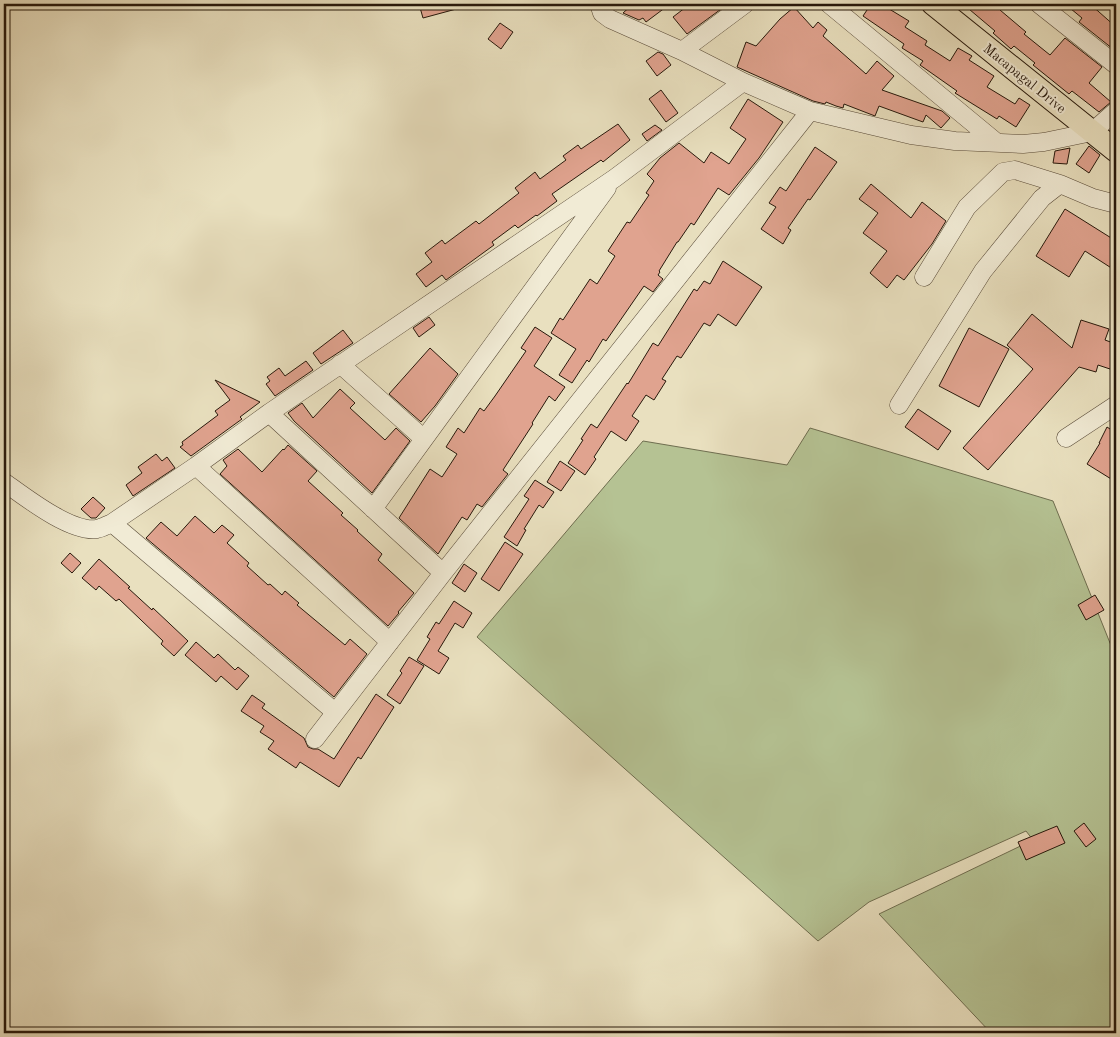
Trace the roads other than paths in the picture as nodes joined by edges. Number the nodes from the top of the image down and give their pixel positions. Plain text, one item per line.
1 (599, 4) edge
2 (745, 4) edge
3 (829, 4) edge
4 (933, 4) edge
5 (1039, 4) edge
6 (682, 51) junction
7 (1116, 65) edge
8 (743, 82) junction
9 (810, 111) junction
10 (1116, 111) edge
11 (1092, 132) junction
12 (996, 142) junction
13 (1116, 151) edge
14 (615, 178) junction
15 (1060, 184) junction
16 (1116, 204) edge
17 (924, 278) dead end
18 (340, 364) junction
19 (899, 405) dead end
20 (1116, 405) edge
21 (269, 413) junction
22 (1066, 438) dead end
23 (424, 439) junction
24 (196, 466) junction
25 (4, 482) edge
26 (373, 509) junction
27 (112, 523) junction
28 (442, 573) junction
29 (390, 642) junction
30 (335, 712) junction
31 (315, 739) dead end

1 - 6 street
2 - 6 street
3 - 12 street
4 - 11 main road, Macapagal Drive
5 - 7 street
6 - 8 street
8 - 9 street
8 - 14 street
9 - 12 street
9 - 28 street
10 - 11 street
11 - 12 street
11 - 13 main road, Macapagal Drive
14 - 18 street
14 - 23 street
15 - 16 street
15 - 17 street
15 - 19 street
18 - 21 street
18 - 23 street
20 - 22 street
21 - 24 street
21 - 26 street
23 - 26 street
24 - 27 street
24 - 29 street
25 - 27 street
26 - 28 street
27 - 30 street
28 - 29 street
29 - 30 street
30 - 31 street

